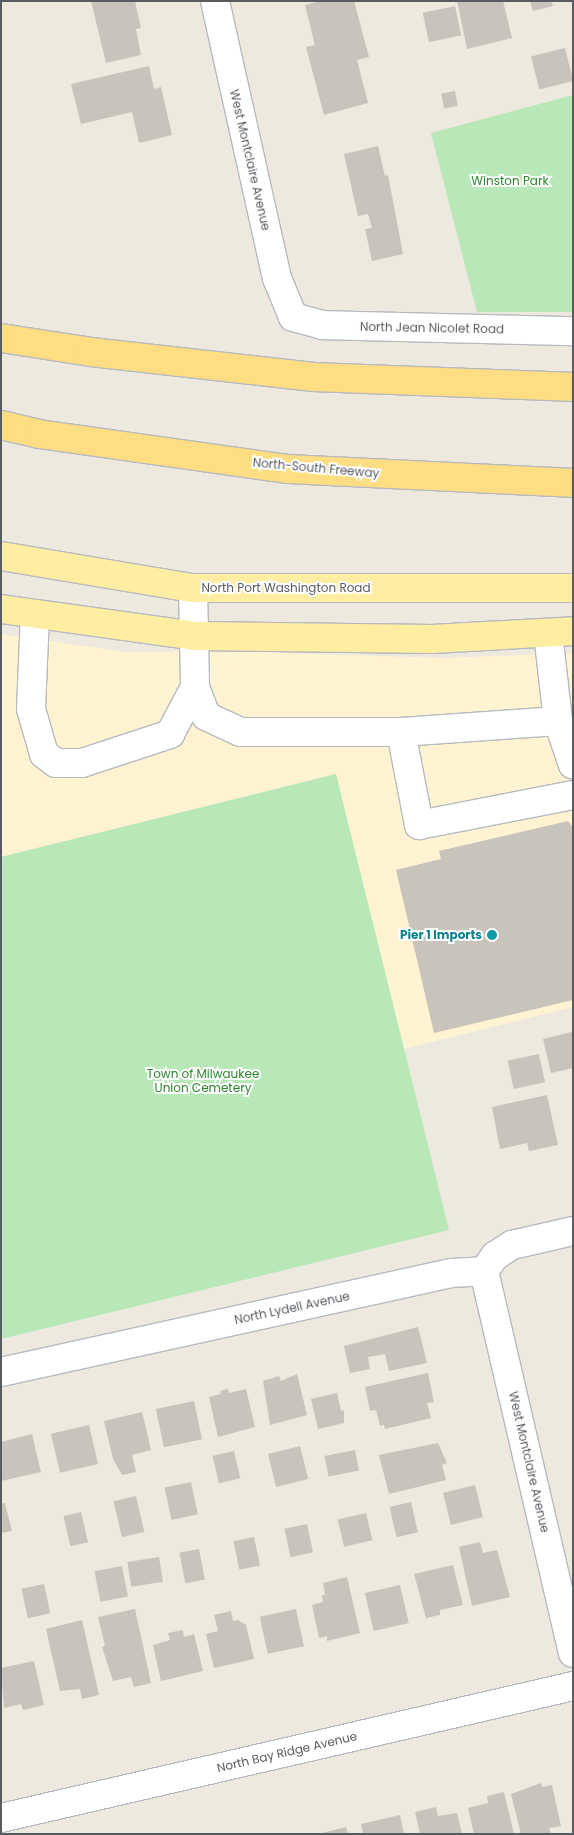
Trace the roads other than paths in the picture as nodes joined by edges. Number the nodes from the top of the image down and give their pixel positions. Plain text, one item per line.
1 (214, 1) edge
2 (293, 317) joint
3 (573, 331) edge
4 (1, 338) edge
5 (573, 387) edge
6 (1, 425) edge
7 (573, 483) edge
8 (1, 556) edge
9 (194, 588) junction
10 (573, 588) edge
11 (1, 609) edge
12 (36, 614) junction
13 (560, 632) edge
14 (195, 636) junction
15 (196, 686) junction
16 (558, 721) junction
17 (401, 732) junction
18 (573, 766) edge
19 (573, 795) edge
20 (573, 1231) edge
21 (484, 1271) junction
22 (1, 1372) edge
23 (573, 1653) edge
24 (573, 1686) edge
25 (1, 1818) edge

1 - 2 street, West Montclaire Avenue
2 - 3 street, North Jean Nicolet Road
4 - 5 highway
6 - 7 highway, North-South Freeway
8 - 9 main road, North Port Washington Road
9 - 10 main road, North Port Washington Road
9 - 14 street
11 - 12 main road
12 - 14 main road
12 - 15 street
13 - 14 main road
13 - 16 street
14 - 15 street
15 - 17 street
16 - 17 street
16 - 18 street
17 - 19 street
20 - 21 street
21 - 22 street, North Lydell Avenue
21 - 23 street, West Montclaire Avenue
24 - 25 street, North Bay Ridge Avenue

